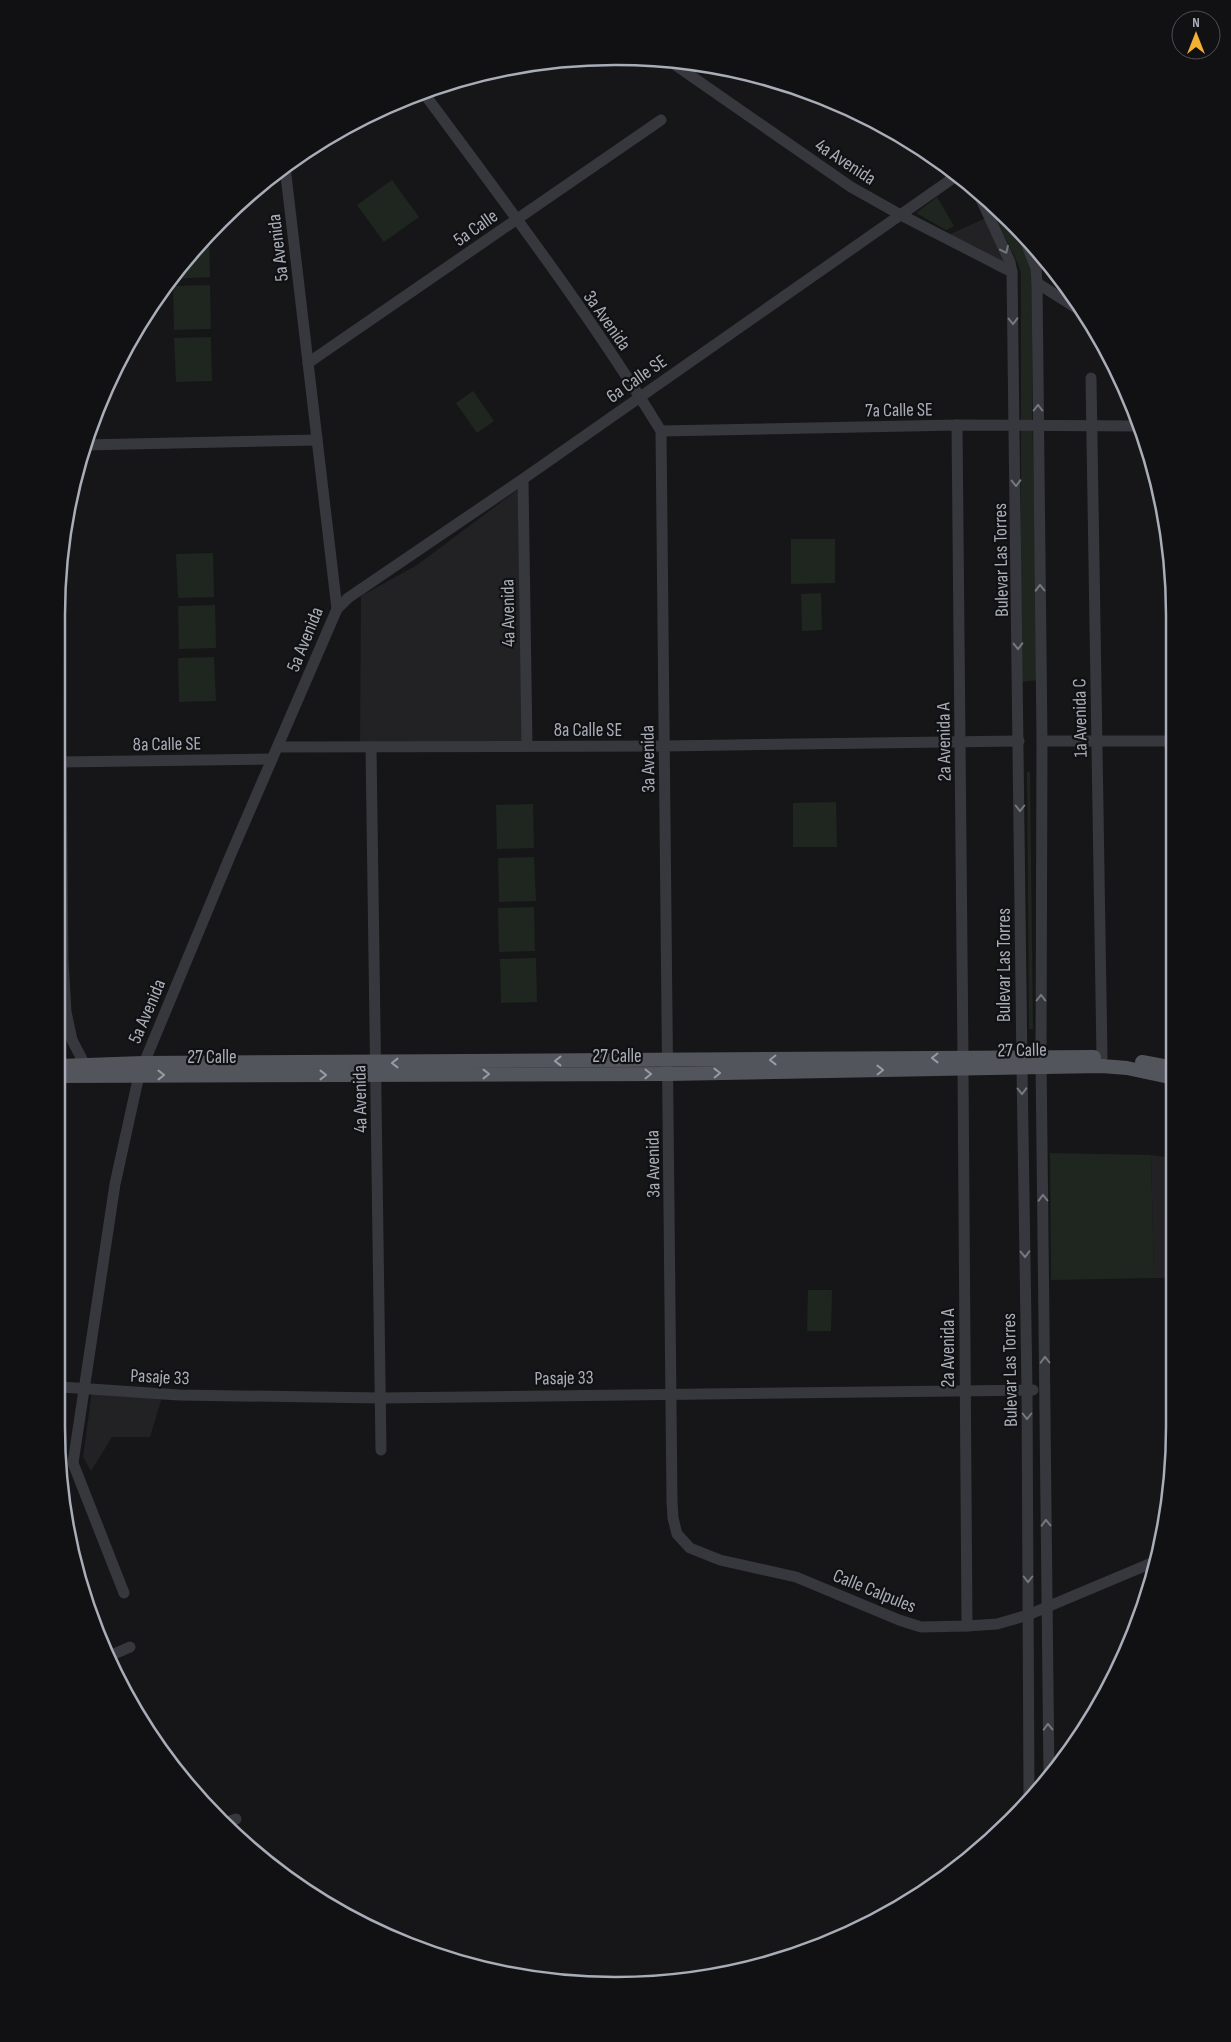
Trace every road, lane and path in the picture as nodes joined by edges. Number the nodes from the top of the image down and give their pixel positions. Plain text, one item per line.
1 (682, 69) edge
2 (428, 98) edge
3 (661, 120) dead end
4 (288, 174) edge
5 (951, 179) edge
6 (985, 208) edge
7 (899, 214) junction
8 (517, 219) junction
9 (1031, 255) edge
10 (1012, 272) junction
11 (1037, 283) junction
12 (1068, 303) edge
13 (308, 363) junction
14 (1092, 378) dead end
15 (640, 397) junction
16 (957, 425) junction
17 (1016, 426) junction
18 (1038, 426) junction
19 (1092, 426) junction
20 (1132, 426) edge
21 (661, 431) junction
22 (317, 440) junction
23 (92, 445) edge
24 (523, 479) junction
25 (337, 609) junction
26 (1019, 741) junction
27 (1042, 741) junction
28 (1097, 741) junction
29 (1166, 741) edge
30 (960, 743) junction
31 (527, 746) junction
32 (664, 746) junction
33 (278, 747) junction
34 (371, 747) junction
35 (65, 756) edge
36 (272, 759) junction
37 (65, 995) edge
38 (1041, 1057) junction
39 (1102, 1057) junction
40 (963, 1063) junction
41 (1022, 1063) junction
42 (65, 1066) edge
43 (85, 1066) junction
44 (668, 1067) junction
45 (1166, 1067) edge
46 (141, 1069) junction
47 (376, 1069) junction
48 (65, 1075) edge
49 (1166, 1076) edge
50 (65, 1387) edge
51 (84, 1389) junction
52 (965, 1390) junction
53 (1027, 1390) junction
54 (1045, 1390) junction
55 (672, 1393) junction
56 (380, 1398) junction
57 (381, 1450) dead end
58 (672, 1502) joint
59 (1148, 1564) edge
60 (124, 1593) dead end
61 (1047, 1606) junction
62 (1028, 1615) junction
63 (967, 1626) junction
64 (130, 1647) dead end
65 (115, 1654) edge
66 (1030, 1694) junction
67 (1048, 1696) junction
68 (1049, 1766) edge
69 (1030, 1788) edge

1 - 7 street, 4a Avenida
2 - 8 street, 3a Avenida
3 - 8 street, 5a Calle
4 - 13 street, 5a Avenida
5 - 7 street, 6a Calle SE
6 -> 10 street, Bulevar Las Torres
7 - 10 street, 4a Avenida
7 - 15 street, 6a Calle SE
8 - 13 street, 5a Calle
8 - 15 street, 3a Avenida
9 - 11 street, Bulevar Las Torres
10 -> 17 street, Bulevar Las Torres
11 - 12 street
18 -> 11 street, Bulevar Las Torres
13 - 22 street, 5a Avenida
14 - 19 street, 1a Avenida C
15 - 21 street, 3a Avenida
15 - 24 street, 6a Calle SE
16 - 17 street, 7a Calle SE
16 - 21 street, 7a Calle SE
16 - 30 street, 2a Avenida A
17 - 18 street, 7a Calle SE
17 -> 26 street, Bulevar Las Torres
18 - 19 street, 7a Calle SE
27 -> 18 street, Bulevar Las Torres
19 - 20 street, 7a Calle SE
19 - 28 street, 1a Avenida C
21 - 32 street, 3a Avenida
22 - 23 street
22 - 25 street, 5a Avenida
24 - 25 street, 6a Calle SE
24 - 31 street, 4a Avenida
25 - 33 street, 5a Avenida
26 - 30 street, 8a Calle SE
26 -> 41 street, Bulevar Las Torres
27 - 28 street
38 -> 27 street, Bulevar Las Torres
28 - 29 street
28 - 39 street, 1a Avenida C
30 - 32 street, 8a Calle SE
30 - 40 street, 2a Avenida A
31 - 32 street, 8a Calle SE
31 - 34 street, 8a Calle SE
32 - 44 street, 3a Avenida
33 - 34 street, 8a Calle SE
33 - 36 street, 5a Avenida
34 - 47 street, 4a Avenida
35 - 36 street, 8a Calle SE
36 - 46 street, 5a Avenida
37 - 43 street
38 - 39 main road, 27 Calle
38 - 41 main road, 27 Calle
38 - 49 main road, 27 Calle
54 -> 38 street, Bulevar Las Torres
39 - 45 main road, 27 Calle
40 - 41 main road, 27 Calle
40 - 44 main road, 27 Calle
40 - 52 street, 2a Avenida A
41 -> 53 street, Bulevar Las Torres
42 - 43 main road, 27 Calle
43 - 46 main road, 27 Calle
44 - 47 main road, 27 Calle
44 - 55 street, 3a Avenida
46 - 47 main road, 27 Calle
46 - 48 main road, 27 Calle
46 - 51 street, 5a Avenida
47 - 56 street, 4a Avenida
50 - 51 street, Pasaje 33
51 - 56 street, Pasaje 33
51 - 60 street, 5a Avenida
52 - 53 street, Pasaje 33
52 - 55 street, Pasaje 33
52 - 63 street, 2a Avenida A
53 - 54 street, Pasaje 33
53 -> 62 street, Bulevar Las Torres
61 -> 54 street, Bulevar Las Torres
55 - 56 street, Pasaje 33
55 - 58 street, 3a Avenida
56 - 57 street, 4a Avenida
58 - 63 street, Calle Calpules
59 - 61 street, Calle Calpules
61 - 62 street, Calle Calpules
61 - 67 street, Bulevar Las Torres
62 - 63 street, Calle Calpules
62 - 66 street, Bulevar Las Torres
64 - 65 street
66 - 67 street
66 - 69 street, Bulevar Las Torres
68 -> 67 street, Bulevar Las Torres

